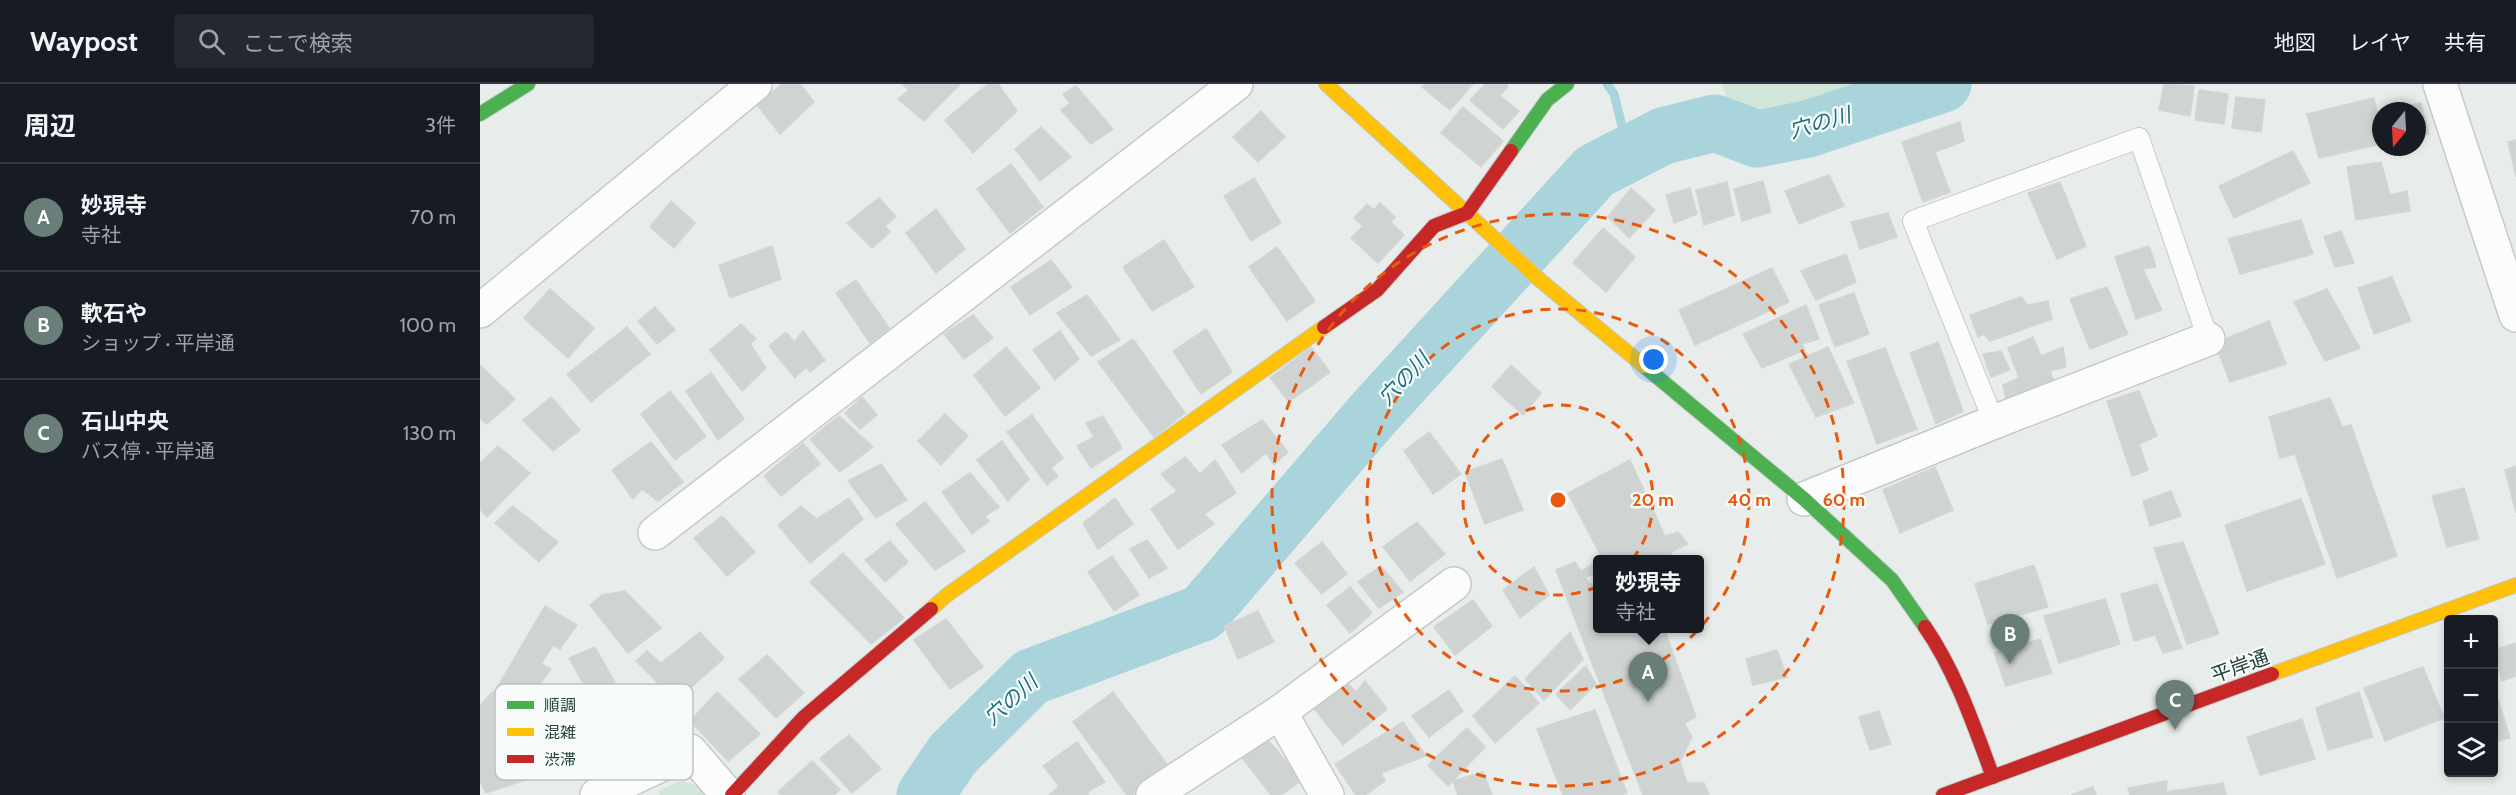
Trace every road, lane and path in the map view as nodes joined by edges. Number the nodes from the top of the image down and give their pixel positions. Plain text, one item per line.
1 (528, 84) edge
2 (755, 84) edge
3 (1236, 84) edge
4 (1326, 84) edge
5 (1567, 84) edge
6 (2440, 84) edge
7 (480, 114) edge
8 (1467, 213) junction
9 (480, 311) edge
10 (2516, 315) edge
11 (2208, 339) joint
12 (1994, 422) junction
13 (1804, 499) junction
14 (656, 533) dead end
15 (1454, 584) dead end
16 (2516, 585) edge
17 (1280, 712) junction
18 (693, 754) edge
19 (1993, 777) junction
20 (629, 780) edge
21 (597, 795) edge
22 (730, 795) edge
23 (1153, 795) edge
24 (1327, 795) edge
25 (1943, 795) edge

1 - 7 street
2 - 9 street
3 - 14 street
4 - 8 street
5 - 8 street
6 - 10 street
8 - 13 street
8 - 22 street
11 - 12 street
11 - 12 lane
12 - 13 street
13 - 19 street
15 - 17 street
16 - 19 street, 平岸通
17 - 23 street
17 - 24 street
18 - 22 street
19 - 25 street, 平岸通
20 - 21 street

